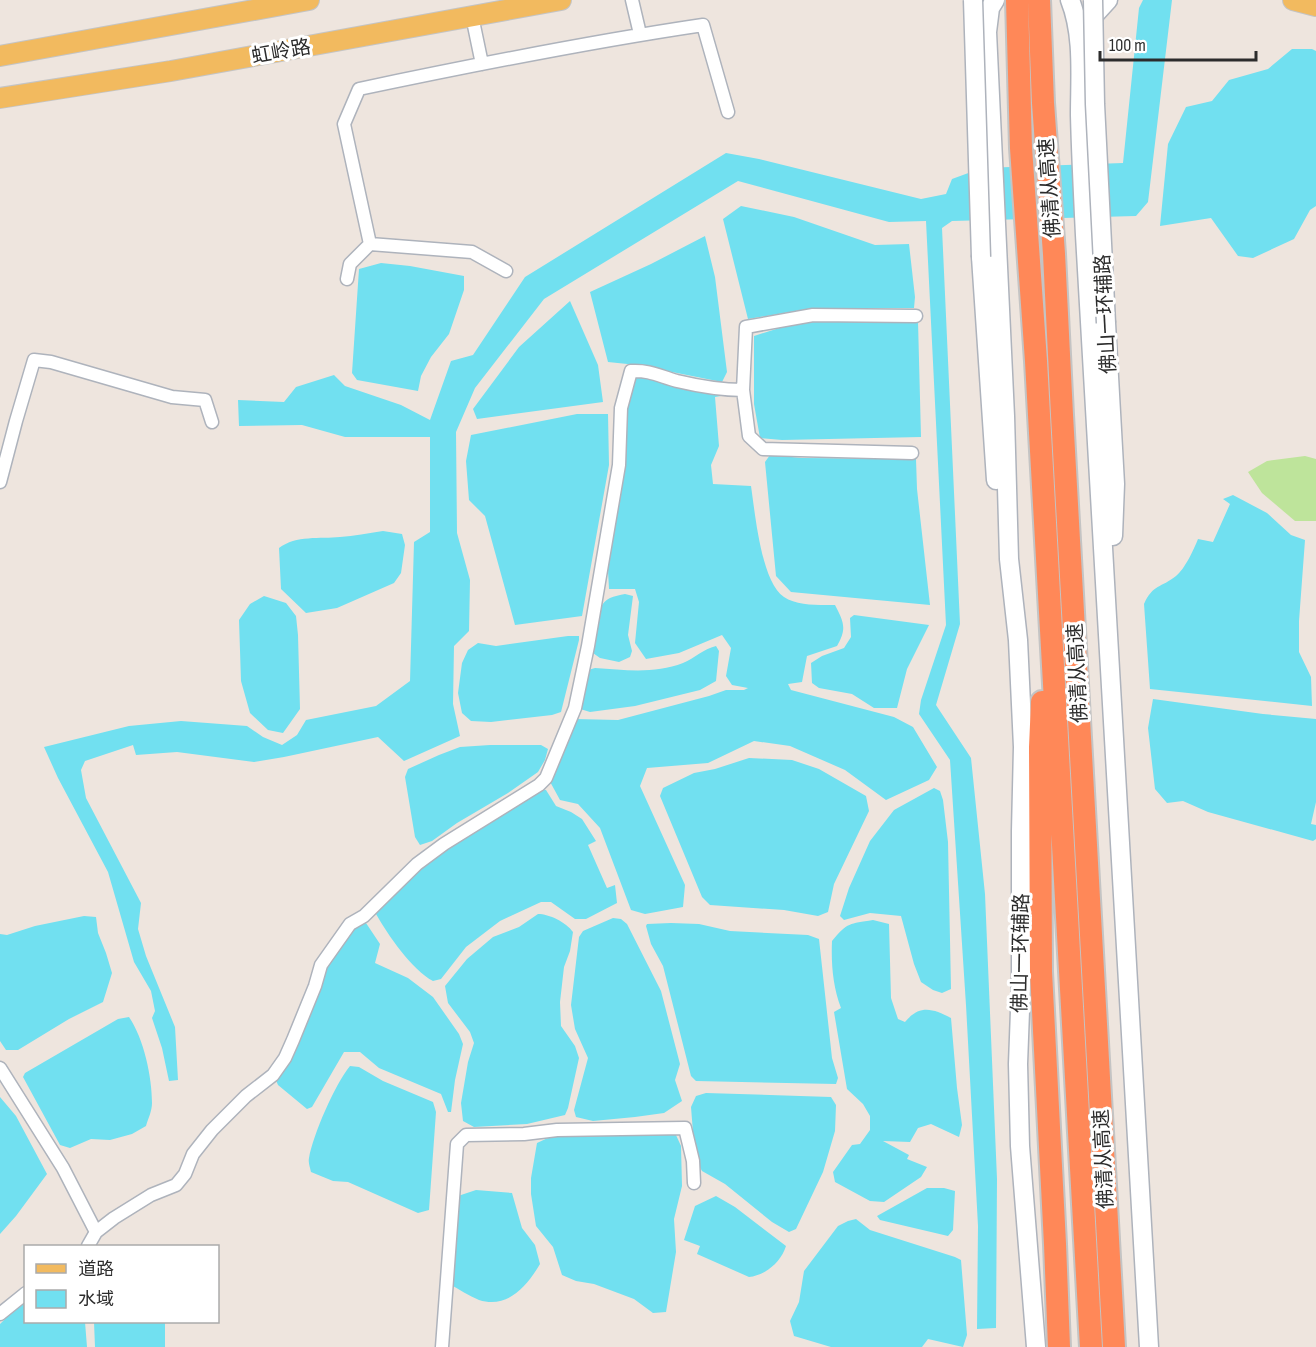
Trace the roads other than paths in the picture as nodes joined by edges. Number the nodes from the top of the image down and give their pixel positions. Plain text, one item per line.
1 (309, 0) edge
2 (561, 0) edge
3 (632, 0) edge
4 (971, 0) edge
5 (995, 0) edge
6 (1017, 0) edge
7 (1039, 0) edge
8 (1070, 0) edge
9 (1093, 0) edge
10 (1108, 0) edge
11 (1293, 0) edge
12 (1316, 6) edge
13 (472, 16) junction
14 (987, 32) junction
15 (640, 34) junction
16 (1079, 48) junction
17 (0, 56) edge
18 (482, 64) junction
19 (0, 98) edge
20 (728, 112) dead end
21 (370, 244) junction
22 (506, 271) dead end
23 (347, 279) dead end
24 (916, 316) dead end
25 (743, 390) junction
26 (212, 422) dead end
27 (912, 453) dead end
28 (0, 482) edge
29 (1009, 559) junction
30 (1048, 578) junction
31 (1108, 627) junction
32 (0, 1068) edge
33 (694, 1183) dead end
34 (96, 1232) junction
35 (89, 1245) edge
36 (24, 1295) edge
37 (0, 1314) edge
38 (442, 1347) edge
39 (1036, 1347) edge
40 (1059, 1347) edge
41 (1091, 1347) edge
42 (1114, 1347) edge
43 (1149, 1347) edge

1 - 17 main road
2 - 13 main road, 虹岭路
3 - 15 street
4 - 14 main road
4 - 29 main road, 佛山一环辅路, bridge
5 - 14 main road, 佛山一环辅路
6 - 30 highway, 佛清从高速
7 - 42 highway, 佛清从高速
8 - 16 main road, 佛山一环辅路
9 - 31 main road, 佛山一环辅路, bridge
10 - 16 main road
11 - 12 main road
13 - 18 street
13 - 19 main road, 虹岭路
14 - 29 main road, 佛山一环辅路
15 - 18 street
15 - 20 street
16 - 31 main road, 佛山一环辅路
18 - 21 street
21 - 22 street
21 - 23 street
24 - 25 street
25 - 27 street
25 - 34 street
26 - 28 street
29 - 39 main road, 佛山一环辅路
30 - 40 highway
30 - 41 highway, 佛清从高速
31 - 43 main road
32 - 34 street
33 - 38 street
34 - 35 street
36 - 37 street

